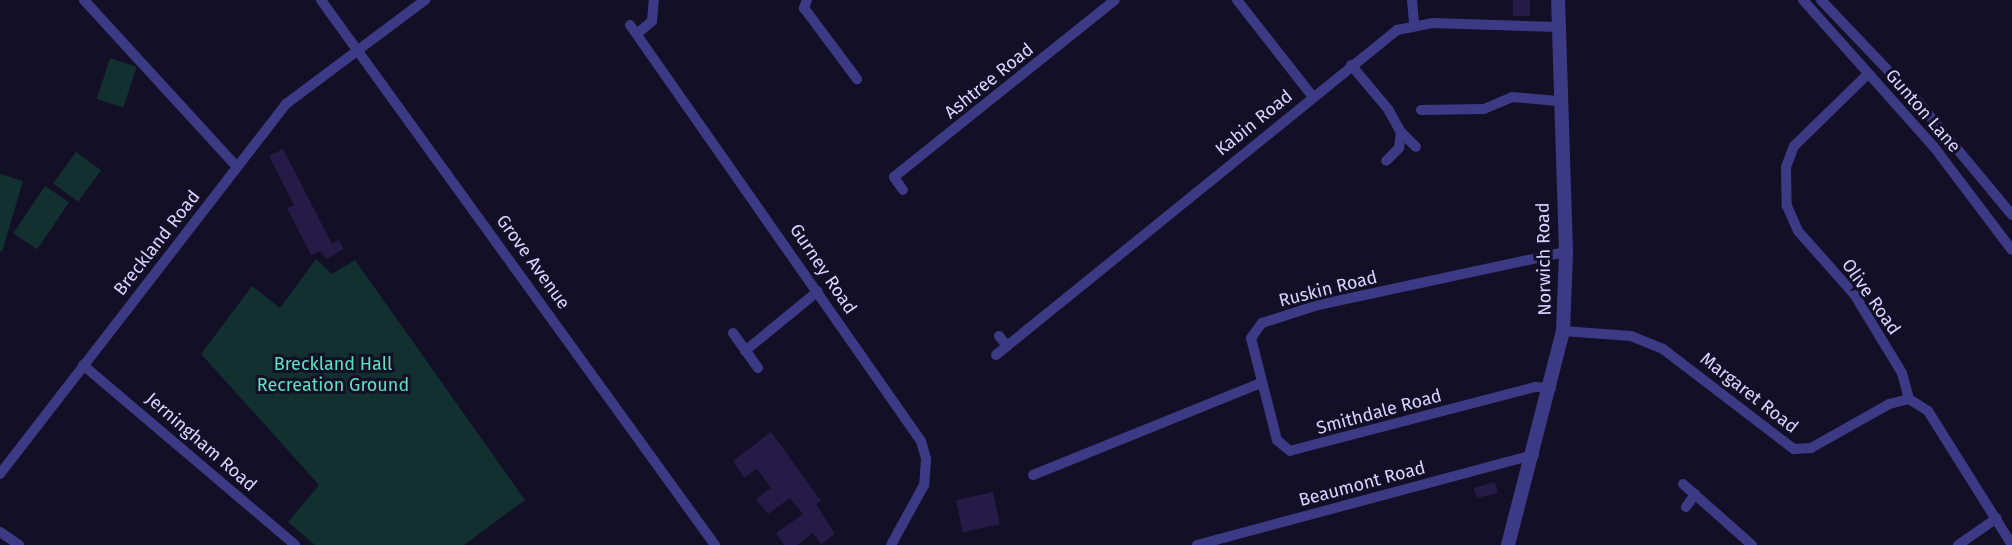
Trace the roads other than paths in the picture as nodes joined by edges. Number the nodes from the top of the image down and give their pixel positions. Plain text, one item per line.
1 (84, 0) edge
2 (321, 0) edge
3 (425, 0) edge
4 (654, 0) edge
5 (1115, 0) edge
6 (1237, 0) edge
7 (1412, 0) edge
8 (1558, 0) edge
9 (1803, 0) edge
10 (1821, 0) edge
11 (805, 4) edge
12 (1414, 25) junction
13 (1557, 27) junction
14 (357, 50) junction
15 (1351, 65) junction
16 (1868, 74) junction
17 (850, 77) dead end
18 (1313, 97) junction
19 (1558, 101) junction
20 (1421, 110) dead end
21 (1401, 132) junction
22 (1416, 147) dead end
23 (1386, 161) dead end
24 (236, 166) junction
25 (903, 190) dead end
26 (2012, 215) edge
27 (2012, 250) edge
28 (1566, 252) junction
29 (818, 291) junction
30 (1563, 331) junction
31 (733, 333) dead end
32 (999, 336) dead end
33 (1006, 346) junction
34 (745, 351) junction
35 (996, 355) dead end
36 (83, 365) junction
37 (758, 368) dead end
38 (1262, 383) junction
39 (1551, 388) junction
40 (1909, 399) junction
41 (1534, 455) junction
42 (0, 474) edge
43 (1033, 475) dead end
44 (1683, 484) dead end
45 (1695, 494) junction
46 (1686, 507) dead end
47 (1997, 518) junction
48 (0, 532) edge
49 (19, 545) edge
50 (295, 545) edge
51 (715, 545) edge
52 (891, 545) edge
53 (1197, 545) edge
54 (1508, 545) edge
55 (1752, 545) edge
56 (1958, 545) edge
57 (2012, 545) edge

1 - 24 street
2 - 14 street, Grove Avenue
3 - 14 street, Breckland Road
4 - 29 street, Gurney Road
5 - 25 street, Ashtree Road
6 - 18 street
7 - 12 street
8 - 13 street, Norwich Road
9 - 16 street, Gunton Lane
10 - 26 street, Gunton Lane
11 - 17 street
12 - 13 street, Kabin Road
12 - 15 street, Kabin Road
13 - 19 street, Norwich Road
14 - 24 street, Breckland Road
14 - 51 street, Grove Avenue
15 - 18 street, Kabin Road
15 - 21 street
16 - 27 street, Gunton Lane
16 - 40 street, Olive Road
18 - 33 street, Kabin Road
19 - 20 street
19 - 28 street, Norwich Road
21 - 22 street
21 - 23 street
24 - 36 street, Breckland Road
28 - 30 street, Norwich Road
28 - 38 street, Ruskin Road
29 - 34 street
29 - 52 street, Gurney Road
30 - 39 street, Norwich Road
30 - 40 street, Margaret Road
31 - 34 street
32 - 33 street
33 - 35 street, Kabin Road
34 - 37 street
36 - 42 street, Breckland Road
36 - 50 street, Jerningham Road
38 - 39 street, Smithdale Road
38 - 43 street
39 - 41 street, Norwich Road
40 - 47 street
41 - 53 street, Beaumont Road
41 - 54 street, Norwich Road
44 - 45 street
45 - 46 street
45 - 55 street
47 - 56 street
47 - 57 street
48 - 49 street

